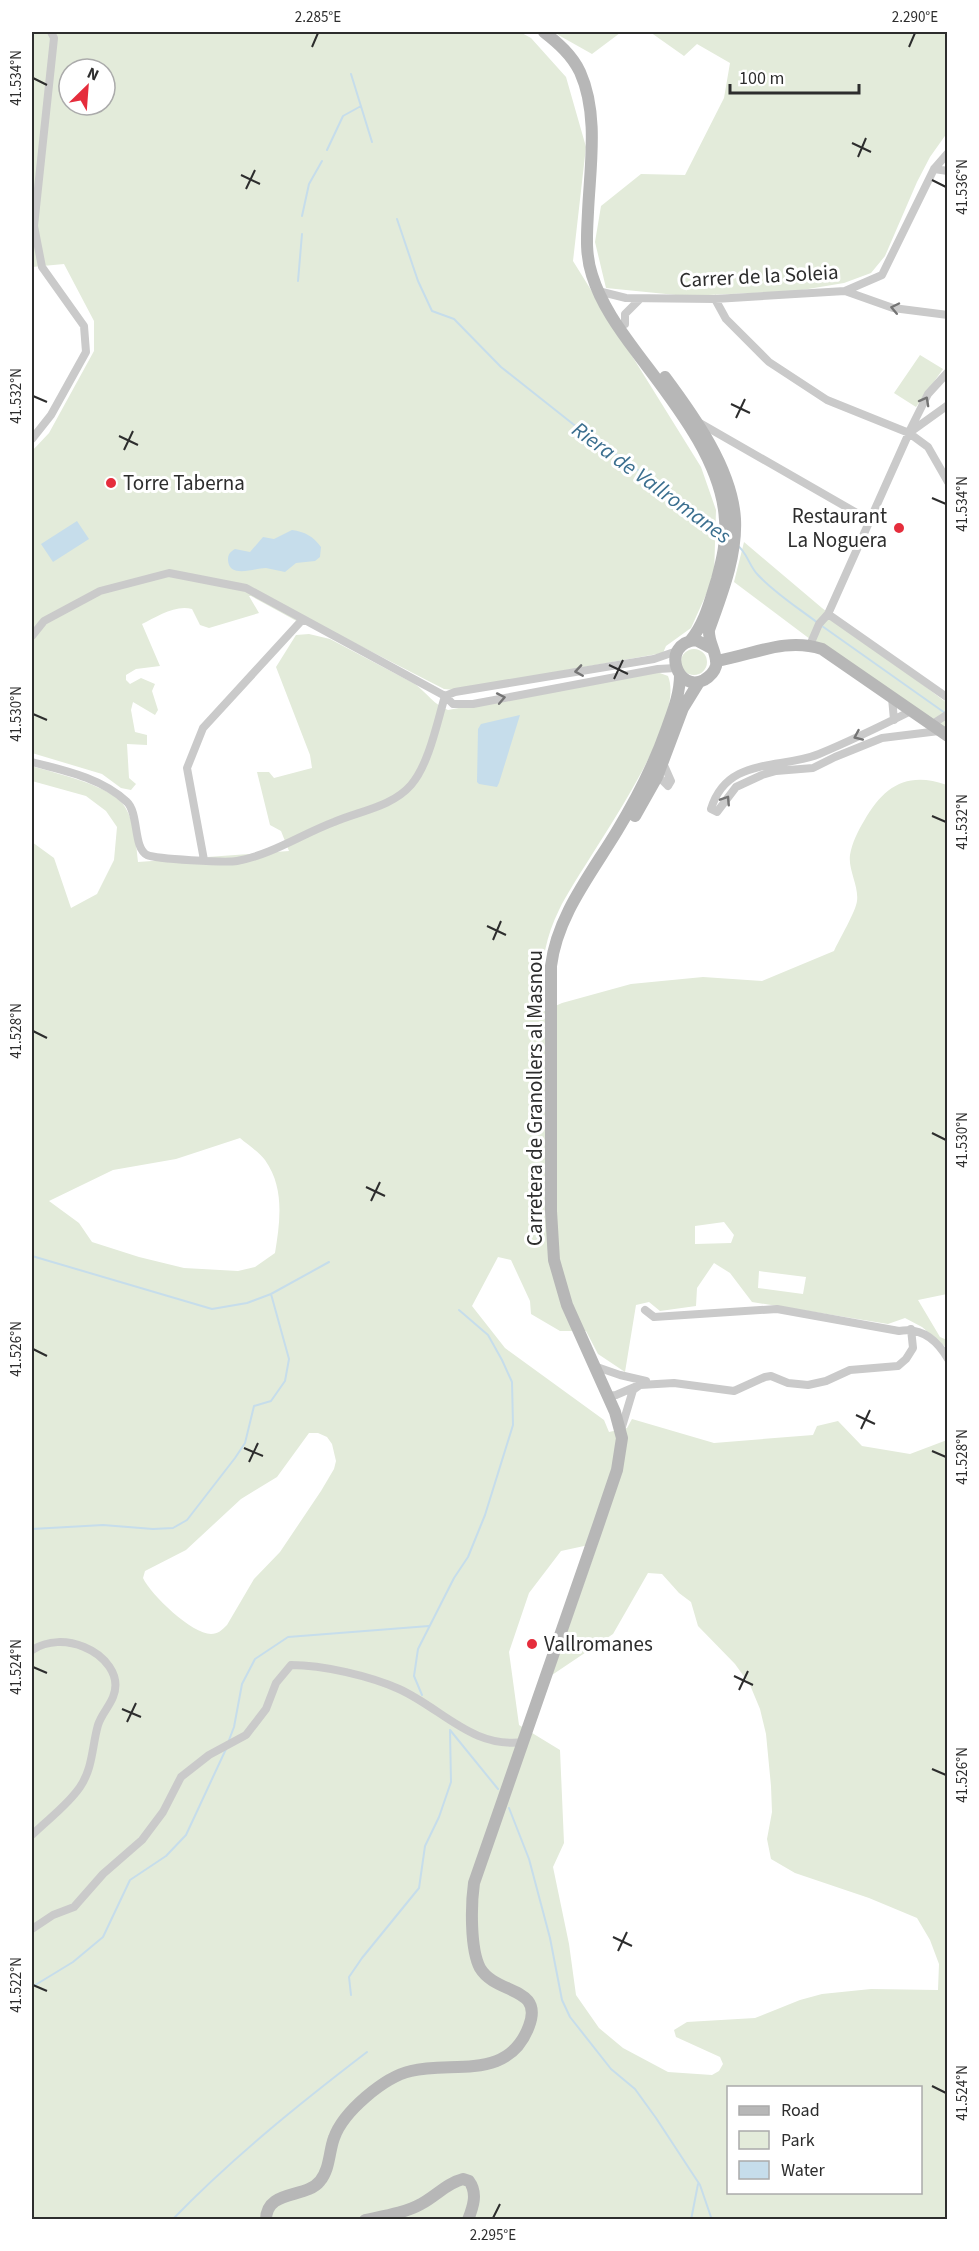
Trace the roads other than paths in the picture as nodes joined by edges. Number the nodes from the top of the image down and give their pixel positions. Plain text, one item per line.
1 (51, 32) edge
2 (544, 32) edge
3 (948, 153) edge
4 (934, 169) junction
5 (948, 171) edge
6 (33, 226) edge
7 (598, 291) junction
8 (844, 291) junction
9 (640, 299) junction
10 (715, 299) junction
11 (948, 315) edge
12 (625, 324) junction
13 (948, 372) edge
14 (948, 405) edge
15 (695, 428) junction
16 (909, 433) junction
17 (32, 439) edge
18 (948, 482) edge
19 (869, 520) junction
20 (727, 558) junction
21 (828, 614) junction
22 (303, 619) junction
23 (32, 636) edge
24 (690, 641) junction
25 (810, 645) junction
26 (711, 648) junction
27 (677, 651) junction
28 (716, 661) junction
29 (678, 671) junction
30 (699, 682) junction
31 (445, 696) junction
32 (892, 698) junction
33 (948, 698) edge
34 (914, 713) junction
35 (948, 714) edge
36 (894, 720) junction
37 (939, 731) edge
38 (914, 734) junction
39 (32, 762) edge
40 (657, 769) junction
41 (668, 786) junction
42 (649, 794) junction
43 (204, 860) junction
44 (575, 900) junction
45 (645, 1310) dead end
46 (911, 1329) junction
47 (948, 1359) edge
48 (594, 1366) junction
49 (615, 1373) junction
50 (656, 1383) junction
51 (640, 1385) junction
52 (621, 1393) junction
53 (608, 1396) junction
54 (621, 1430) junction
55 (32, 1650) edge
56 (524, 1742) junction
57 (32, 1835) edge
58 (32, 1929) edge
59 (266, 2220) edge
60 (365, 2220) edge
61 (468, 2220) edge

1 - 6 street
2 - 7 main road
3 - 4 street, Carrer de la Soleia
4 - 5 street
4 - 8 street, Carrer de la Soleia
6 - 17 street
7 - 9 street, Carrer de la Soleia
7 - 12 main road
7 - 15 main road
8 - 10 street, Carrer de la Soleia
11 -> 8 street
9 - 10 street, Carrer de la Soleia
9 - 12 street
10 - 16 street
12 - 15 main road
16 -> 13 street
14 - 16 street
15 - 19 street
15 - 20 main road
16 - 18 street
16 - 19 street
19 - 21 street
20 - 24 main road
20 - 26 main road
21 - 25 street
21 - 33 street
22 - 23 street
22 - 31 street
22 - 43 street
24 - 26 main road
24 - 27 main road
25 - 28 main road
25 - 32 main road
26 - 28 main road
27 - 29 main road
27 -> 31 street
28 - 30 main road
29 - 30 main road
31 -> 29 street
29 - 40 main road, Carretera de Granollers al Masnou
30 - 40 main road, Carretera de Granollers al Masnou
31 - 43 street
32 - 34 main road
32 - 36 street
34 - 36 street
34 - 37 main road
34 - 38 street
35 - 37 street
36 -> 38 street
37 - 38 street
39 - 43 street
40 - 41 street
40 - 41 street
40 - 42 main road, Carretera de Granollers al Masnou
40 - 44 main road, Carretera de Granollers al Masnou
41 - 42 street
42 - 44 main road, Carretera de Granollers al Masnou
44 - 48 main road, Carretera de Granollers al Masnou
45 - 46 street
46 - 47 street
46 - 50 street
48 - 49 street
48 - 53 main road, Carretera de Granollers al Masnou
49 - 50 street
49 - 52 street
50 - 51 street
51 - 52 street
51 - 54 street
52 - 53 street
53 - 54 main road, Carretera de Granollers al Masnou
54 - 56 main road, Carretera de Granollers al Masnou
55 - 57 street
56 - 58 street
56 - 59 main road, Carretera de Granollers al Masnou
60 - 61 main road

